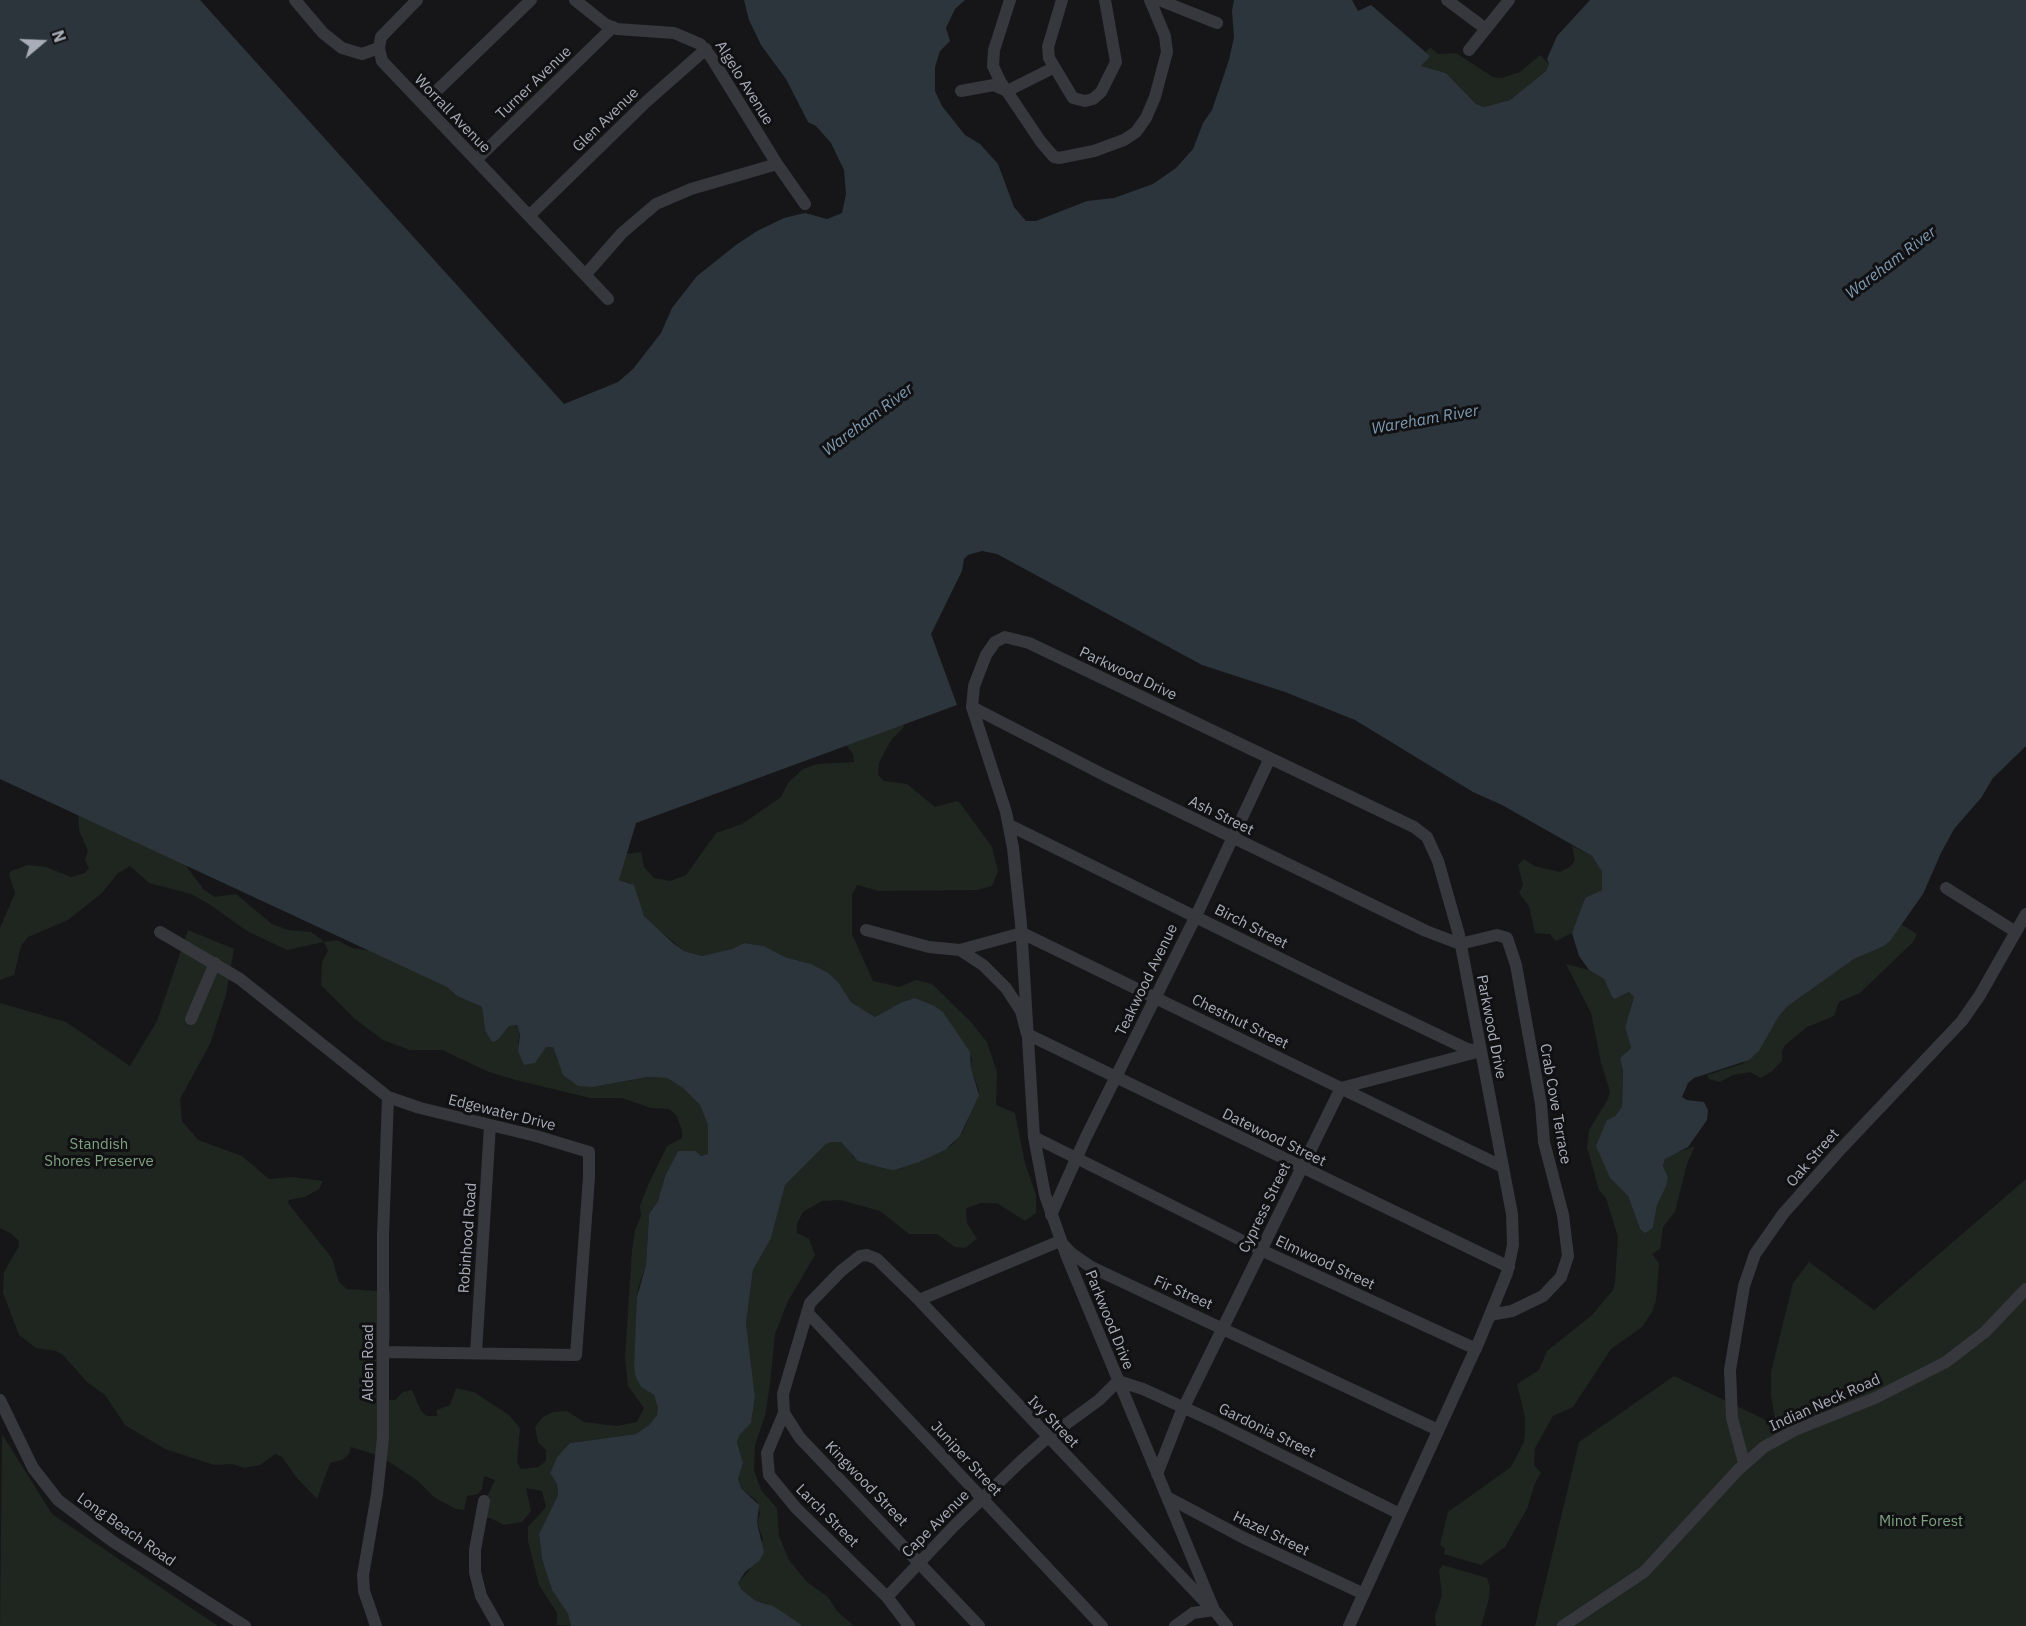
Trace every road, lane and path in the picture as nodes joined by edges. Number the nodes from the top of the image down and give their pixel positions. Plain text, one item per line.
1 (295, 0) edge
2 (417, 0) edge
3 (531, 0) edge
4 (575, 0) edge
5 (1010, 0) edge
6 (1062, 0) edge
7 (1105, 0) edge
8 (1150, 0) edge
9 (1159, 0) edge
10 (1447, 0) edge
11 (1509, 0) edge
12 (1217, 23) dead end
13 (613, 27) junction
14 (1486, 29) junction
15 (379, 48) junction
16 (706, 49) junction
17 (1469, 50) dead end
18 (1053, 68) junction
19 (961, 91) dead end
20 (1007, 91) junction
21 (423, 104) junction
22 (476, 160) junction
23 (777, 164) junction
24 (805, 204) dead end
25 (530, 215) junction
26 (586, 274) junction
27 (608, 299) dead end
28 (972, 707) junction
29 (1270, 758) junction
30 (1009, 825) junction
31 (1231, 838) junction
32 (1946, 888) dead end
33 (2026, 914) edge
34 (1196, 916) junction
35 (866, 930) dead end
36 (160, 932) dead end
37 (2016, 932) junction
38 (1022, 933) junction
39 (1460, 944) junction
40 (960, 950) junction
41 (215, 963) junction
42 (1156, 998) junction
43 (191, 1019) dead end
44 (1027, 1034) junction
45 (1481, 1051) junction
46 (1115, 1078) junction
47 (1341, 1088) junction
48 (388, 1097) junction
49 (490, 1125) junction
50 (1034, 1137) junction
51 (1077, 1157) junction
52 (1503, 1167) junction
53 (1302, 1168) junction
54 (1051, 1215) junction
55 (1060, 1241) junction
56 (1262, 1250) junction
57 (869, 1256) joint
58 (1509, 1267) junction
59 (2026, 1289) edge
60 (919, 1300) junction
61 (807, 1312) junction
62 (1490, 1315) junction
63 (1224, 1328) junction
64 (1476, 1349) junction
65 (383, 1352) junction
66 (476, 1353) junction
67 (1118, 1381) junction
68 (0, 1400) edge
69 (1184, 1408) junction
70 (784, 1413) junction
71 (1438, 1430) junction
72 (1047, 1438) junction
73 (1744, 1463) junction
74 (1157, 1474) junction
75 (1167, 1497) junction
76 (982, 1499) junction
77 (484, 1501) dead end
78 (1400, 1514) junction
79 (920, 1561) junction
80 (1364, 1594) junction
81 (887, 1597) junction
82 (1214, 1610) junction
83 (245, 1626) edge
84 (376, 1626) edge
85 (498, 1626) edge
86 (909, 1626) edge
87 (980, 1626) edge
88 (1102, 1626) edge
89 (1175, 1626) edge
90 (1227, 1626) edge
91 (1349, 1626) edge
92 (1563, 1626) edge

1 - 15 street
2 - 15 street
3 - 21 street
4 - 13 street, Algelo Avenue
5 - 20 street
6 - 18 street
7 - 18 street
8 - 20 street
9 - 12 street
10 - 14 street
11 - 14 street
13 - 16 street, Algelo Avenue
13 - 22 street, Turner Avenue
14 - 17 street
15 - 21 street, Worrall Avenue
16 - 23 street, Algelo Avenue
16 - 25 street, Glen Avenue
18 - 20 street
19 - 20 street
21 - 22 street, Worrall Avenue
22 - 25 street, Worrall Avenue
23 - 24 street, Algelo Avenue
23 - 26 street
25 - 26 street, Worrall Avenue
26 - 27 street, Worrall Avenue
28 - 29 street, Parkwood Drive
28 - 30 street, Parkwood Drive
28 - 31 street, Ash Street
29 - 31 street, Teakwood Avenue
29 - 39 street, Parkwood Drive
30 - 34 street, Birch Street
30 - 38 street, Parkwood Drive
31 - 34 street, Teakwood Avenue
31 - 39 street, Ash Street
32 - 37 street
33 - 37 street, Oak Street
34 - 42 street, Teakwood Avenue
34 - 45 street, Birch Street
35 - 40 street
36 - 41 street, Edgewater Drive
37 - 73 street, Oak Street
38 - 40 street
38 - 42 street, Chestnut Street
38 - 44 street, Parkwood Drive
39 - 45 street, Parkwood Drive
39 - 62 street, Crab Cove Terrace
40 - 44 street
41 - 43 street
41 - 48 street, Edgewater Drive
42 - 46 street, Teakwood Avenue
42 - 47 street, Chestnut Street
44 - 46 street, Datewood Street
44 - 50 street, Parkwood Drive
45 - 47 street
45 - 52 street, Parkwood Drive
46 - 51 street, Teakwood Avenue
46 - 53 street, Datewood Street
47 - 52 street, Chestnut Street
47 - 53 street, Cypress Street
48 - 49 street, Edgewater Drive
48 - 65 street, Alden Road
49 - 66 street, Robinhood Road
49 - 66 street, Edgewater Drive
50 - 51 street, Elmwood Street
50 - 54 street, Parkwood Drive
51 - 54 street, Teakwood Avenue
51 - 56 street, Elmwood Street
52 - 58 street, Parkwood Drive
53 - 56 street, Cypress Street
53 - 58 street, Datewood Street
54 - 55 street, Parkwood Drive
55 - 60 street
55 - 63 street, Fir Street
55 - 67 street, Parkwood Drive
56 - 63 street, Cypress Street
56 - 64 street, Elmwood Street
57 - 60 street, Ivy Street
57 - 61 street, Larch Street
58 - 62 street, Parkwood Drive
59 - 73 street, Indian Neck Road
60 - 72 street, Ivy Street
61 - 70 street, Larch Street
61 - 76 street, Juniper Street
62 - 64 street, Parkwood Drive
63 - 69 street, Cypress Street
63 - 71 street, Fir Street
64 - 71 street, Parkwood Drive
65 - 66 street
65 - 84 street, Alden Road
67 - 69 street, Gardonia Street
67 - 72 street, Cape Avenue
67 - 74 street, Parkwood Drive
68 - 83 street, Long Beach Road
69 - 74 street, Cypress Street
69 - 78 street, Gardonia Street
70 - 79 street, Kingwood Street
70 - 81 street, Larch Street
71 - 78 street, Parkwood Drive
72 - 76 street, Cape Avenue
72 - 82 street, Ivy Street
73 - 92 street, Indian Neck Road
74 - 75 street, Parkwood Drive
75 - 80 street, Hazel Street
75 - 82 street, Parkwood Drive
76 - 79 street, Cape Avenue
76 - 88 street, Juniper Street
77 - 85 street
78 - 80 street, Parkwood Drive
79 - 81 street, Cape Avenue
79 - 87 street, Kingwood Street
80 - 91 street, Parkwood Drive
81 - 86 street, Larch Street
82 - 89 street
82 - 90 street, Parkwood Drive

